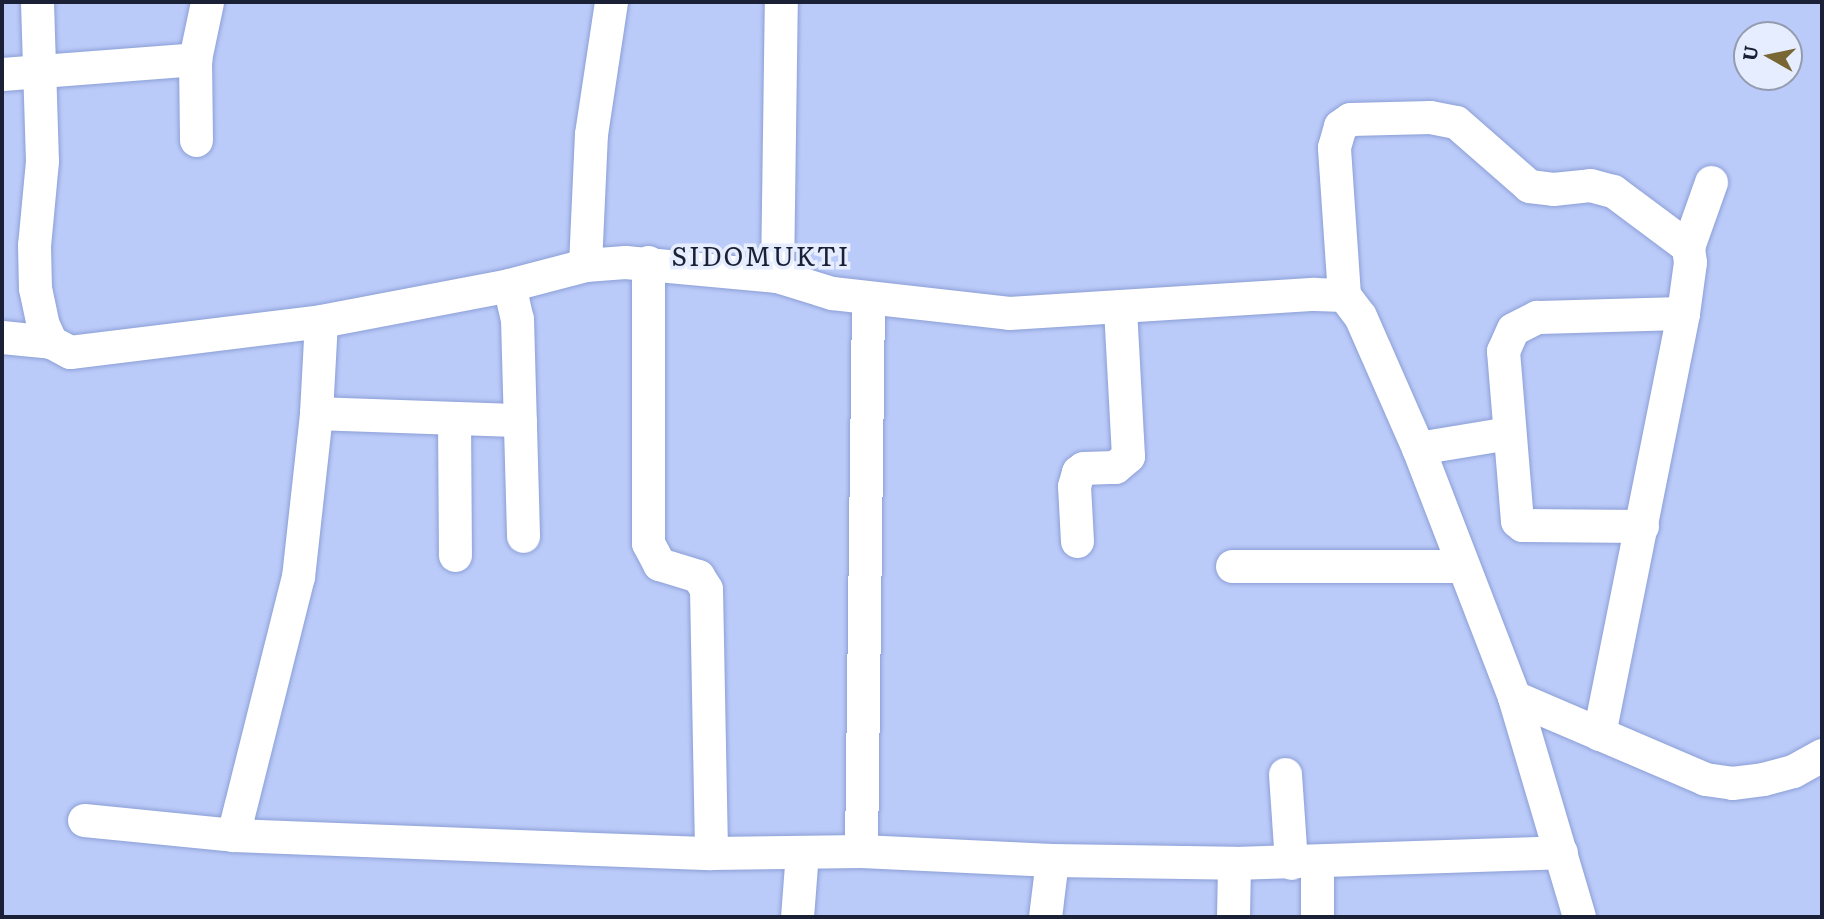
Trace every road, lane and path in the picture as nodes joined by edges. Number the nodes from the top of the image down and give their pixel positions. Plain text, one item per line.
1 (37, 2) edge
2 (207, 2) edge
3 (611, 2) edge
4 (781, 2) edge
5 (195, 59) junction
6 (42, 72) junction
7 (2, 74) edge
8 (196, 140) dead end
9 (1711, 182) dead end
10 (1689, 247) junction
11 (648, 262) junction
12 (585, 265) junction
13 (777, 276) junction
14 (509, 285) junction
15 (1344, 295) junction
16 (868, 298) junction
17 (1120, 306) junction
18 (1683, 313) junction
19 (321, 321) junction
20 (2, 337) edge
21 (51, 342) junction
22 (316, 413) junction
23 (454, 418) junction
24 (520, 420) junction
25 (1509, 433) junction
26 (1418, 448) junction
27 (1642, 526) junction
28 (523, 536) dead end
29 (1077, 541) dead end
30 (455, 555) dead end
31 (1232, 566) dead end
32 (1462, 566) junction
33 (1514, 697) junction
34 (1600, 734) junction
35 (1822, 755) edge
36 (1285, 774) dead end
37 (84, 820) dead end
38 (233, 835) junction
39 (861, 851) junction
40 (802, 852) junction
41 (1561, 852) junction
42 (711, 853) junction
43 (1052, 860) junction
44 (1304, 862) junction
45 (1234, 863) junction
46 (797, 917) edge
47 (1045, 917) edge
48 (1233, 917) edge
49 (1317, 917) edge
50 (1578, 917) edge

1 - 6 street
2 - 5 street
3 - 12 street
4 - 13 street
5 - 6 street
5 - 8 street
6 - 7 street
6 - 21 street
9 - 10 street
10 - 15 street
10 - 18 street
11 - 12 street
11 - 13 street
11 - 42 street
12 - 14 street
13 - 16 street
14 - 19 street
14 - 24 street
15 - 17 street
15 - 26 street
16 - 17 street
16 - 39 street
17 - 29 street
18 - 25 street
18 - 27 street
19 - 21 street
19 - 22 street
20 - 21 street
22 - 23 street
22 - 38 street
23 - 24 street
23 - 30 street
24 - 28 street
25 - 26 street
25 - 27 street
26 - 32 street
27 - 34 street
31 - 32 street
32 - 33 street
33 - 34 street
33 - 41 street
34 - 35 street
36 - 44 street
37 - 38 street
38 - 42 street
39 - 40 street
39 - 43 street
40 - 42 street
40 - 46 street
41 - 44 street
41 - 50 street
43 - 45 street
43 - 47 street
44 - 45 street
44 - 49 street
45 - 48 street

